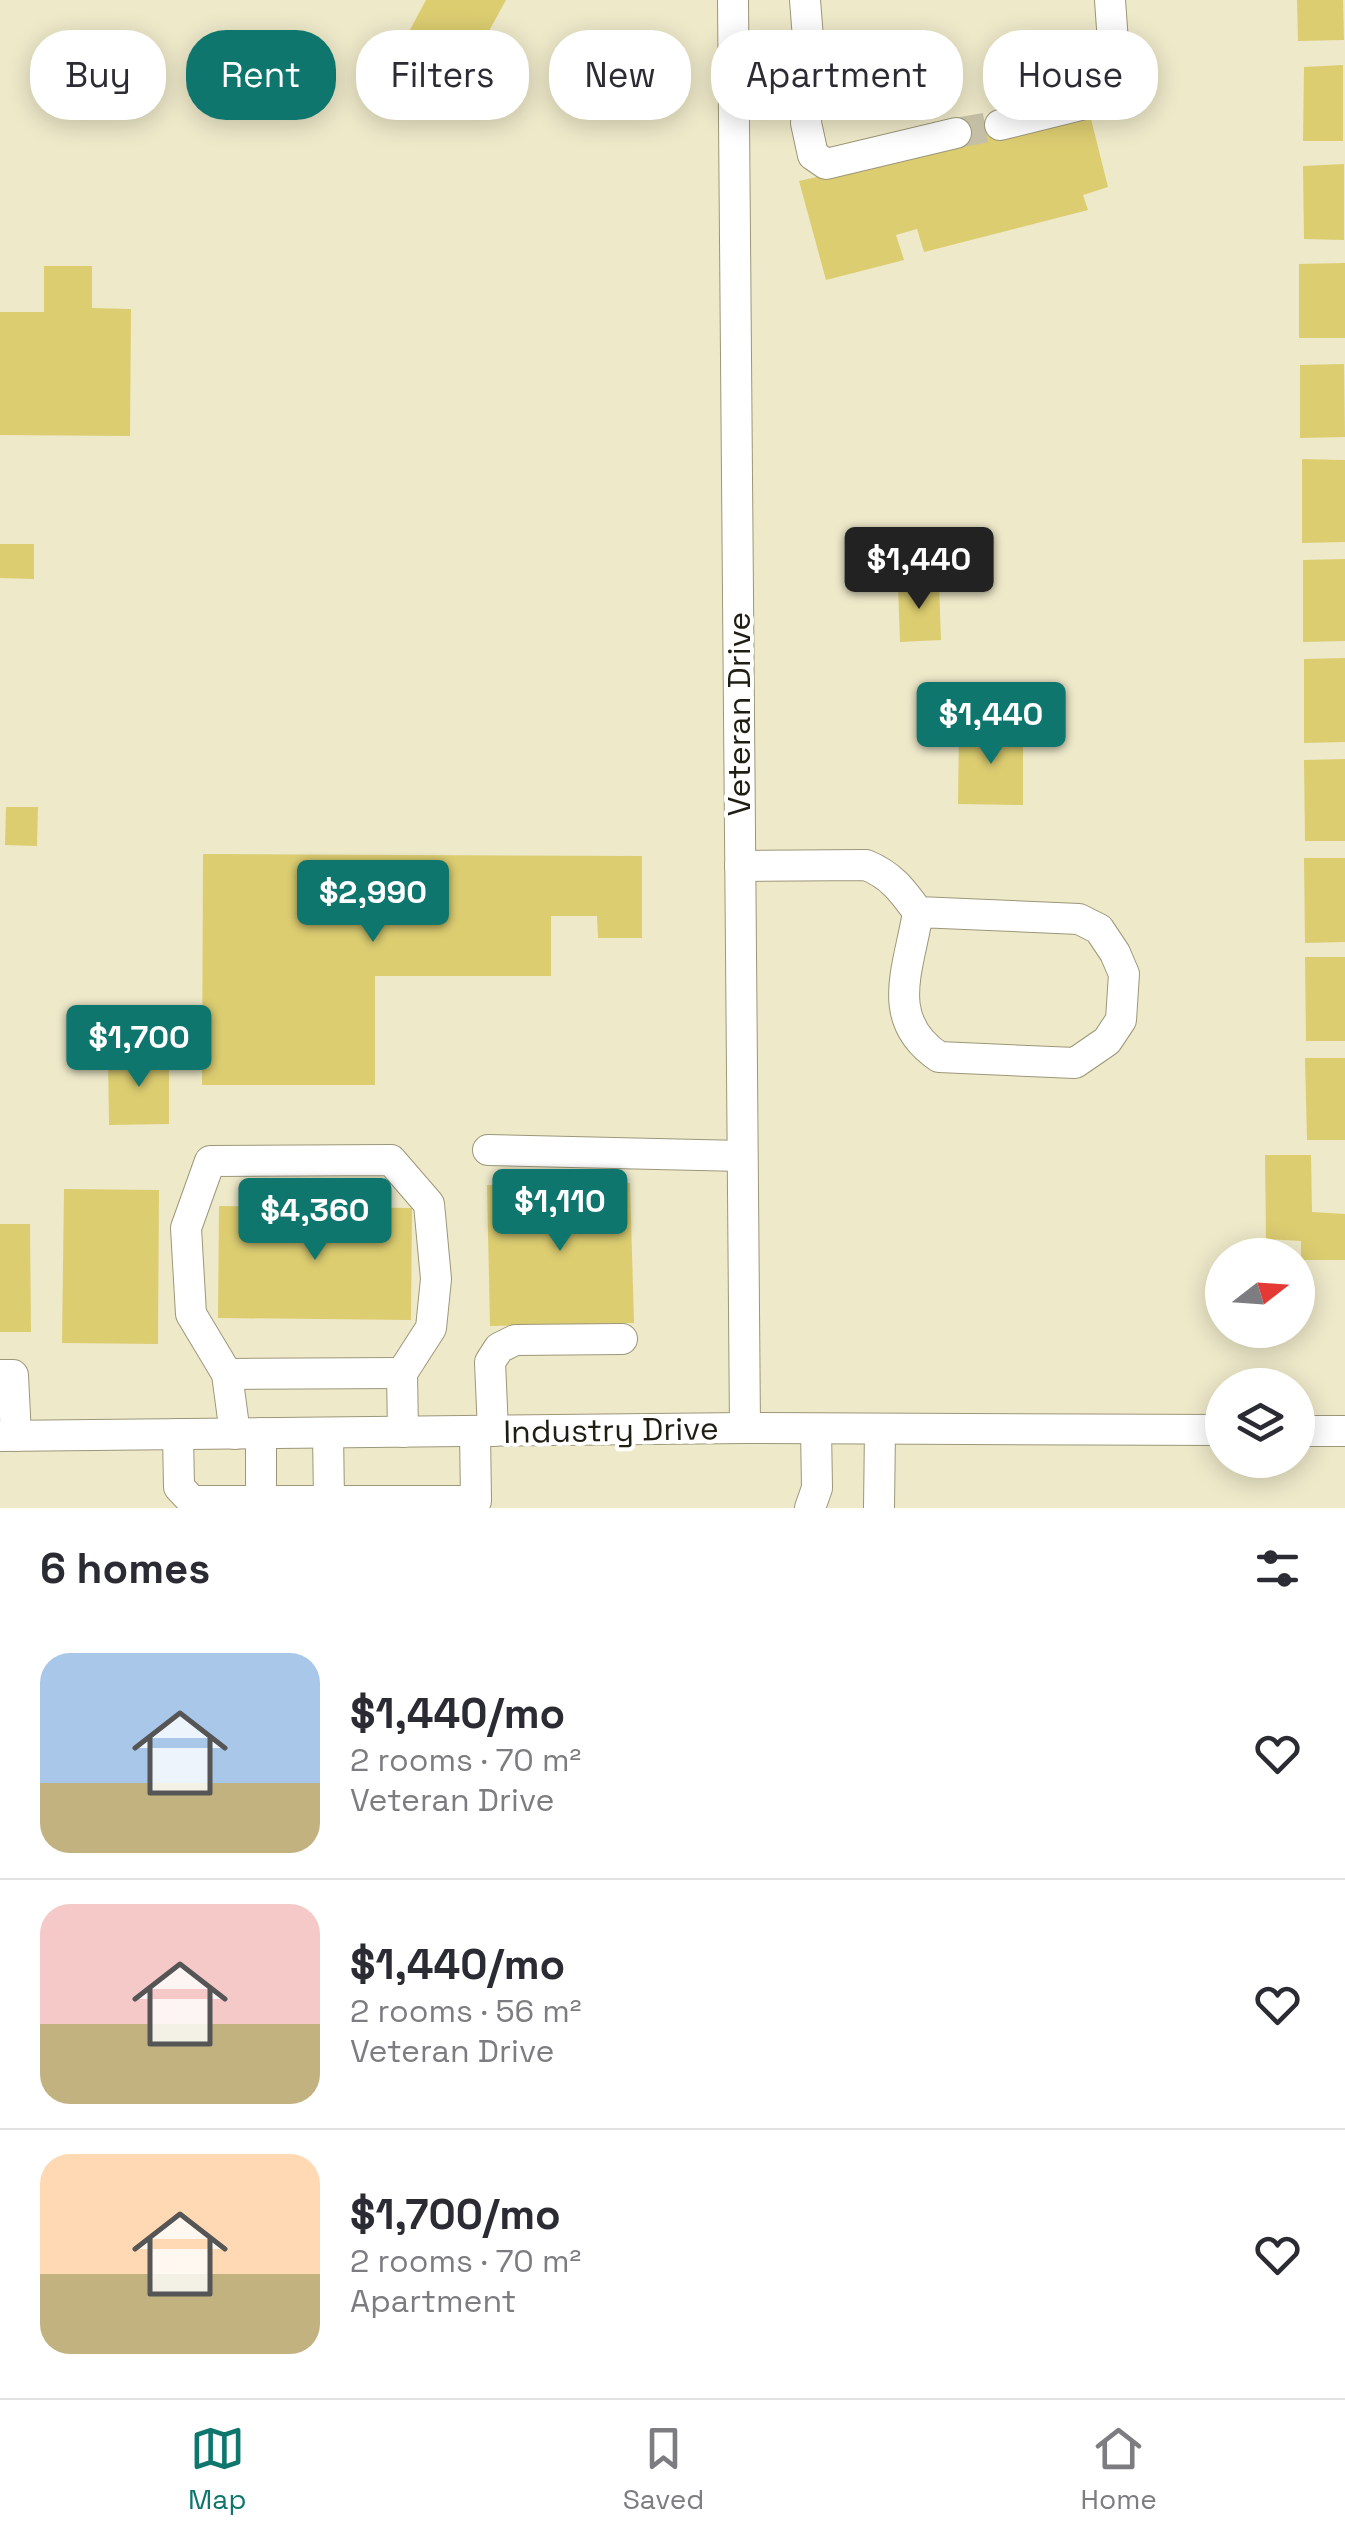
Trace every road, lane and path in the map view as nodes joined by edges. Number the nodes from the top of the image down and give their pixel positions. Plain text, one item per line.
1 (732, 0) edge
2 (805, 0) edge
3 (1110, 0) edge
4 (1000, 125) tunnel mouth
5 (956, 133) tunnel mouth
6 (740, 866) junction
7 (918, 912) junction
8 (488, 1150) dead end
9 (742, 1156) junction
10 (622, 1339) dead end
11 (402, 1372) junction
12 (226, 1374) junction
13 (0, 1375) edge
14 (744, 1428) junction
15 (816, 1429) junction
16 (880, 1429) junction
17 (1205, 1430) edge
18 (1315, 1430) edge
19 (484, 1431) junction
20 (1345, 1431) edge
21 (403, 1432) junction
22 (248, 1433) junction
23 (328, 1433) junction
24 (178, 1434) junction
25 (8, 1436) edge
26 (261, 1500) junction
27 (329, 1500) junction
28 (810, 1508) edge
29 (880, 1508) edge

1 - 6 street, Veteran Drive
2 - 5 street
3 - 4 street
6 - 7 street
6 - 9 street, Veteran Drive
7 - 7 street
8 - 9 street
9 - 14 street, Veteran Drive
10 - 19 street
11 - 12 street
11 - 12 street
11 - 21 street
12 - 22 street
13 - 25 street
14 - 15 street, Industry Drive
14 - 19 street, Industry Drive
15 - 16 street, Industry Drive
15 - 28 street
16 - 17 street, Industry Drive
16 - 29 street
18 - 20 street
19 - 21 street, Industry Drive
19 - 27 street
21 - 23 street, Industry Drive
22 - 23 street, Industry Drive
22 - 24 street, Industry Drive
22 - 26 street
23 - 27 street
24 - 25 street, Industry Drive
24 - 26 street
26 - 27 street

